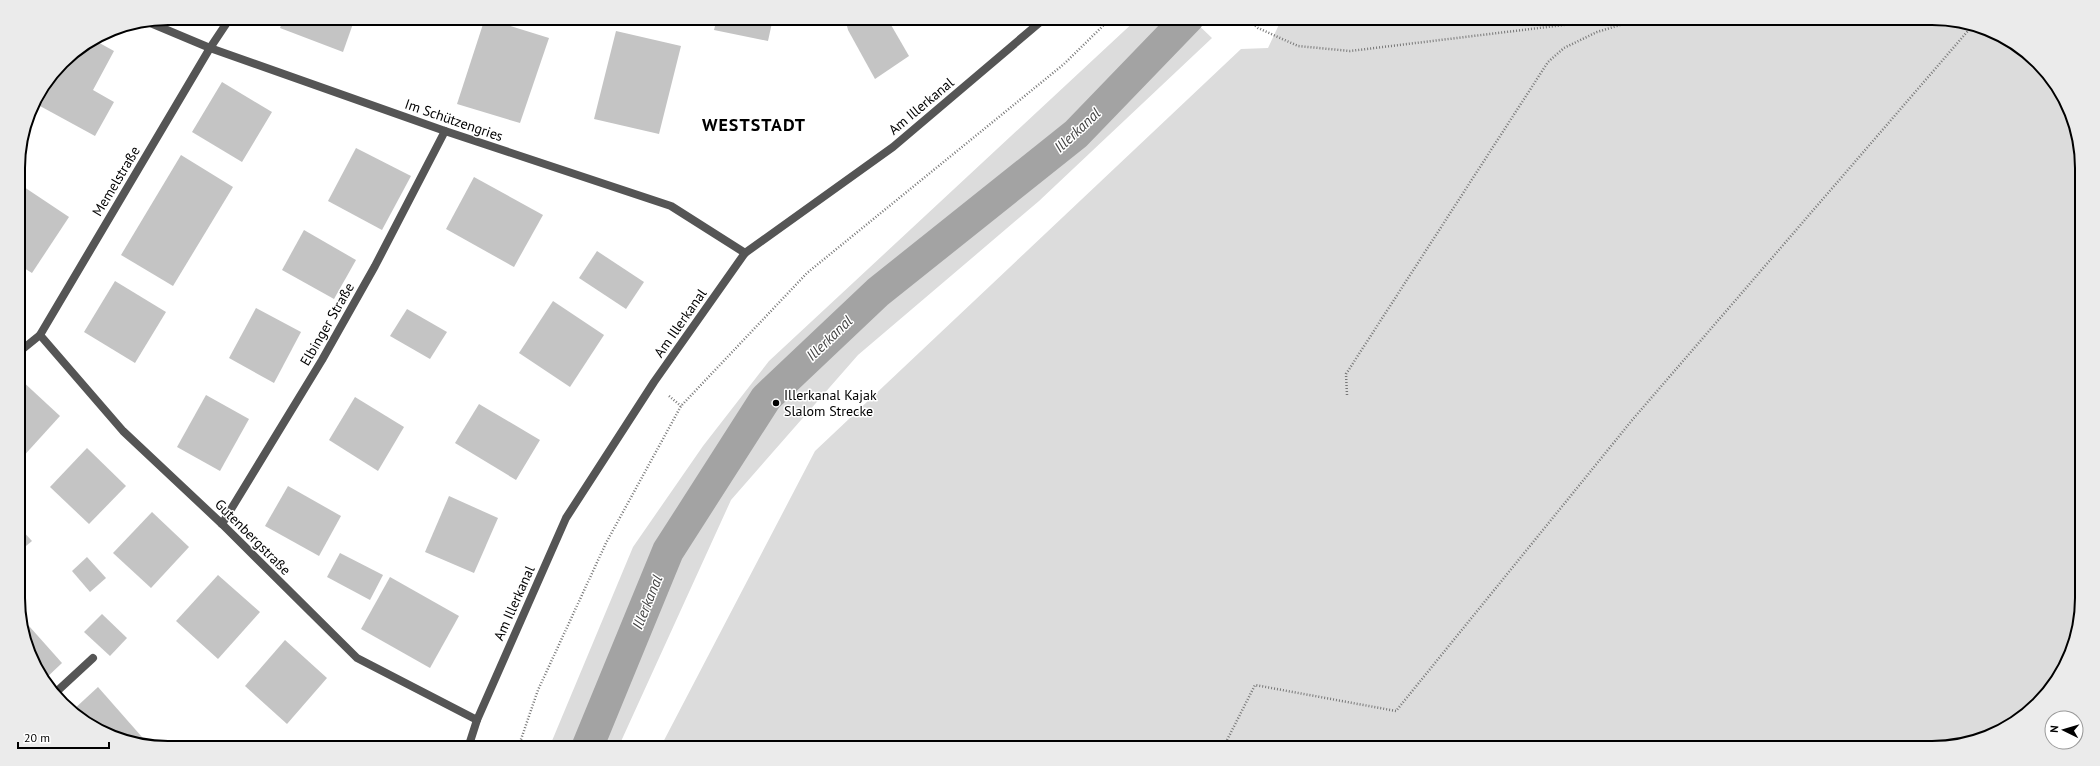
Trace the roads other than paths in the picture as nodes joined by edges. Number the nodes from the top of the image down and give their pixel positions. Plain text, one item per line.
1 (156, 25) edge
2 (225, 25) edge
3 (1037, 25) edge
4 (210, 48) junction
5 (445, 131) junction
6 (746, 253) junction
7 (40, 336) junction
8 (25, 347) edge
9 (222, 524) junction
10 (93, 658) dead end
11 (59, 690) edge
12 (477, 720) junction
13 (470, 741) edge

1 - 4 street, Im Schützengries
2 - 4 street, Memelstraße
3 - 6 street, Am Illerkanal
4 - 5 street, Im Schützengries
4 - 7 street, Memelstraße
5 - 6 street, Im Schützengries
5 - 9 street, Elbinger Straße
6 - 12 street, Am Illerkanal
7 - 8 street, Memelstraße
7 - 9 street, Gutenbergstraße
9 - 12 street, Gutenbergstraße
10 - 11 street
12 - 13 street, Am Illerkanal

